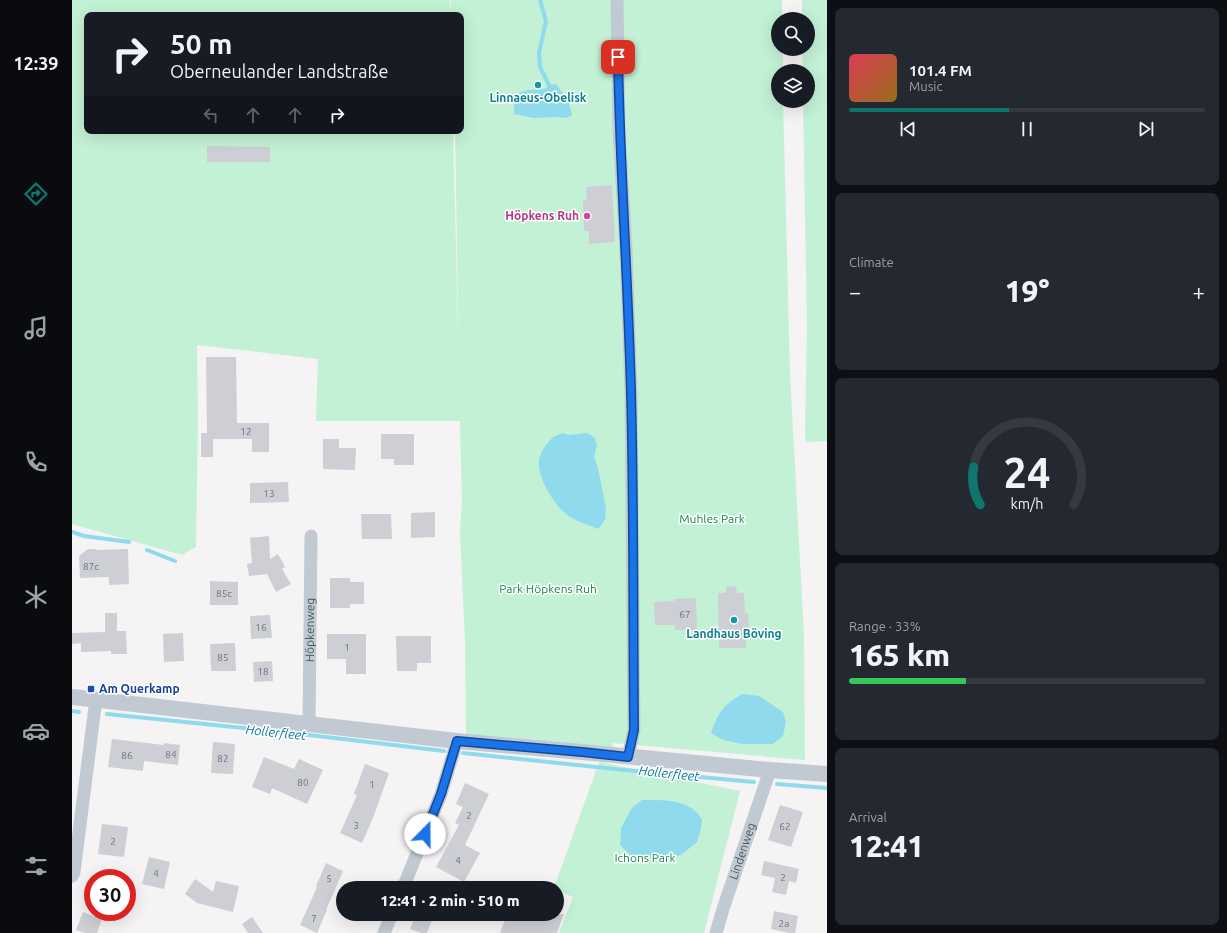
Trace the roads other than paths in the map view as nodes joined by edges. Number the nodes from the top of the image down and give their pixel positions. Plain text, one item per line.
1 (617, 0) edge
2 (310, 536) dead end
3 (72, 696) edge
4 (96, 699) junction
5 (309, 723) junction
6 (457, 741) junction
7 (628, 757) junction
8 (770, 770) junction
9 (827, 774) edge
10 (72, 876) edge
11 (406, 881) edge
12 (389, 921) edge
13 (384, 933) edge
14 (716, 933) edge

1 - 7 street
2 - 5 street, Höpkenweg
3 - 4 street
4 - 5 street
4 - 10 street
5 - 6 street
6 - 7 street
6 - 11 street
7 - 8 street
8 - 9 street
8 - 14 street, Lindenweg
12 - 13 street

